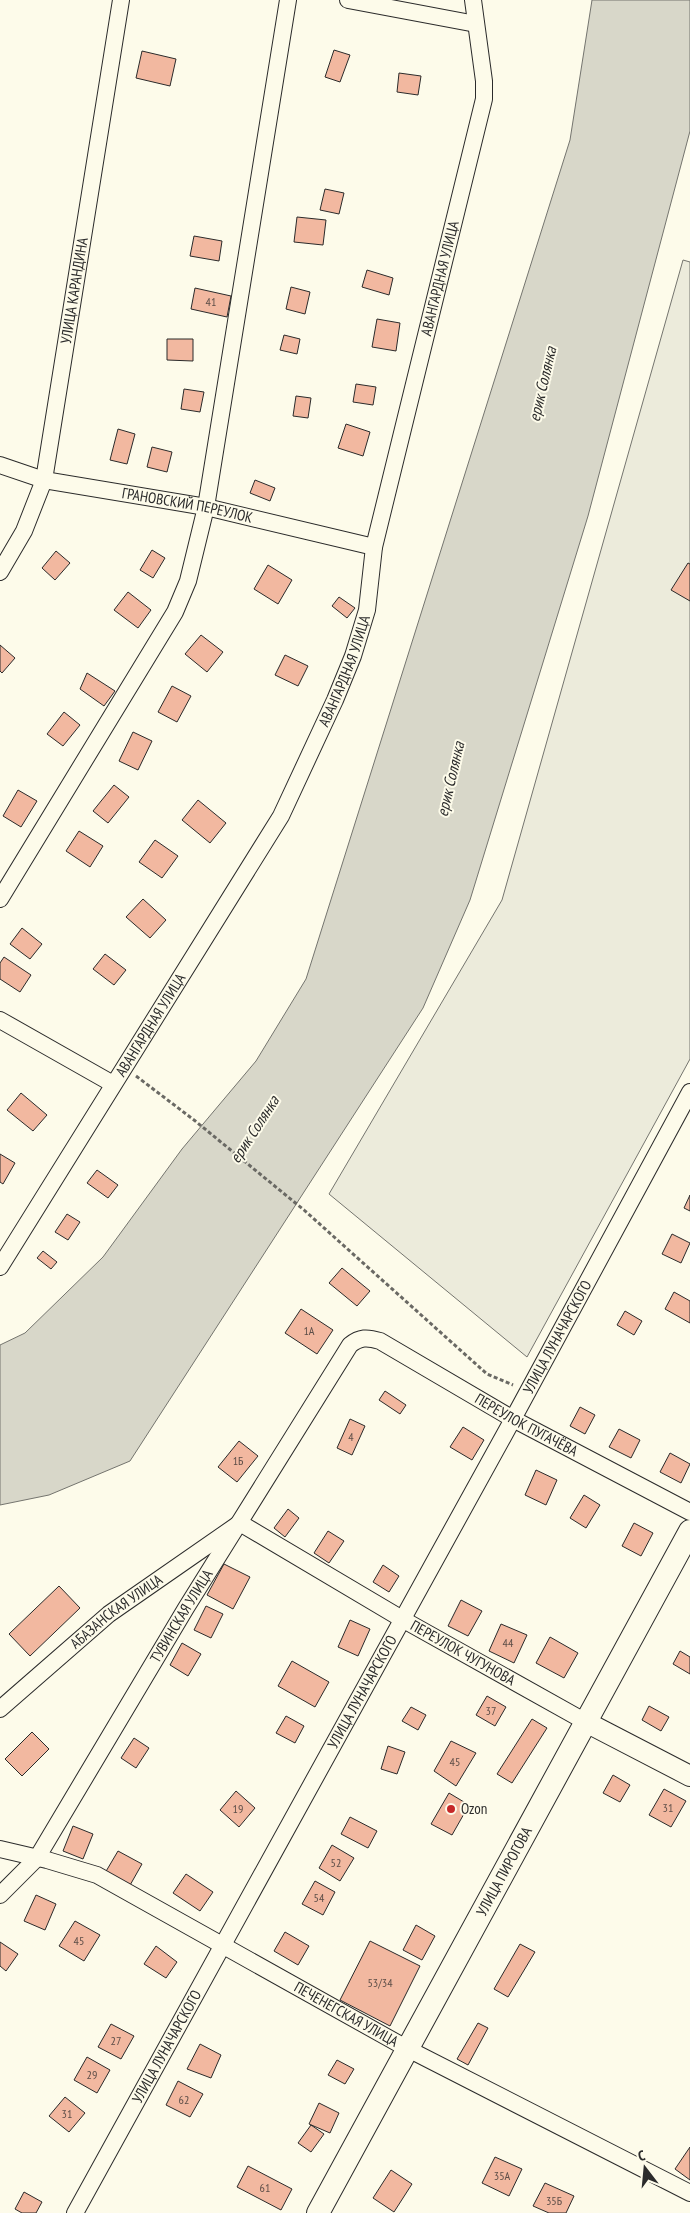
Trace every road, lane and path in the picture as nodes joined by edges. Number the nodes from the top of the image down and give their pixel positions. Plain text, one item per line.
1 (120, 0) edge
2 (288, 0) edge
3 (348, 0) edge
4 (473, 0) edge
5 (476, 24) junction
6 (0, 465) edge
7 (44, 480) junction
8 (206, 507) junction
9 (374, 547) junction
10 (0, 572) edge
11 (0, 899) edge
12 (0, 1020) edge
13 (124, 1067) junction
14 (113, 1084) junction
15 (690, 1092) edge
16 (0, 1267) edge
17 (363, 1337) joint
18 (527, 1391) junction
19 (512, 1419) junction
20 (690, 1512) edge
21 (240, 1523) junction
22 (690, 1531) edge
23 (402, 1619) junction
24 (0, 1709) edge
25 (586, 1722) junction
26 (690, 1776) edge
27 (0, 1849) edge
28 (37, 1858) junction
29 (0, 1895) edge
30 (223, 1946) junction
31 (408, 2050) junction
32 (690, 2192) edge
33 (75, 2213) edge
34 (318, 2213) edge

1 - 7 street, УЛИЦА КАРАНДИНА
2 - 8 street
3 - 5 street
4 - 5 street, АВАНГАРДНАЯ УЛИЦА
5 - 9 street, АВАНГАРДНАЯ УЛИЦА
6 - 7 street, ГРАНОВСКИЙ ПЕРЕУЛОК
7 - 8 street, ГРАНОВСКИЙ ПЕРЕУЛОК
7 - 10 street, УЛИЦА КАРАНДИНА
8 - 9 street, ГРАНОВСКИЙ ПЕРЕУЛОК
8 - 11 street
9 - 13 street, АВАНГАРДНАЯ УЛИЦА
12 - 14 street
13 - 14 street, АВАНГАРДНАЯ УЛИЦА
13 - 18 path
14 - 16 street, АВАНГАРДНАЯ УЛИЦА
15 - 18 street, УЛИЦА ЛУНАЧАРСКОГО
17 - 19 street, ПЕРЕУЛОК ПУГАЧЁВА
17 - 21 street, ТУВИНСКАЯ УЛИЦА
18 - 19 street, УЛИЦА ЛУНАЧАРСКОГО
19 - 20 street, ПЕРЕУЛОК ПУГАЧЁВА
19 - 23 street, УЛИЦА ЛУНАЧАРСКОГО
21 - 23 street, ПЕРЕУЛОК ЧУГУНОВА
21 - 24 street, АБАЗАНСКАЯ УЛИЦА
21 - 28 street, ТУВИНСКАЯ УЛИЦА
22 - 25 main road, УЛИЦА ПИРОГОВА
23 - 25 street, ПЕРЕУЛОК ЧУГУНОВА
23 - 30 street, УЛИЦА ЛУНАЧАРСКОГО
25 - 26 street, ПЕРЕУЛОК ЧУГУНОВА
25 - 31 main road, УЛИЦА ПИРОГОВА
27 - 28 street, ПЕЧЕНЕГСКАЯ УЛИЦА
28 - 29 street, ТУВИНСКАЯ УЛИЦА
28 - 30 street, ПЕЧЕНЕГСКАЯ УЛИЦА
30 - 31 street, ПЕЧЕНЕГСКАЯ УЛИЦА
30 - 33 street, УЛИЦА ЛУНАЧАРСКОГО
31 - 32 street, ПЕЧЕНЕГСКАЯ УЛИЦА
31 - 34 main road, УЛИЦА ПИРОГОВА

